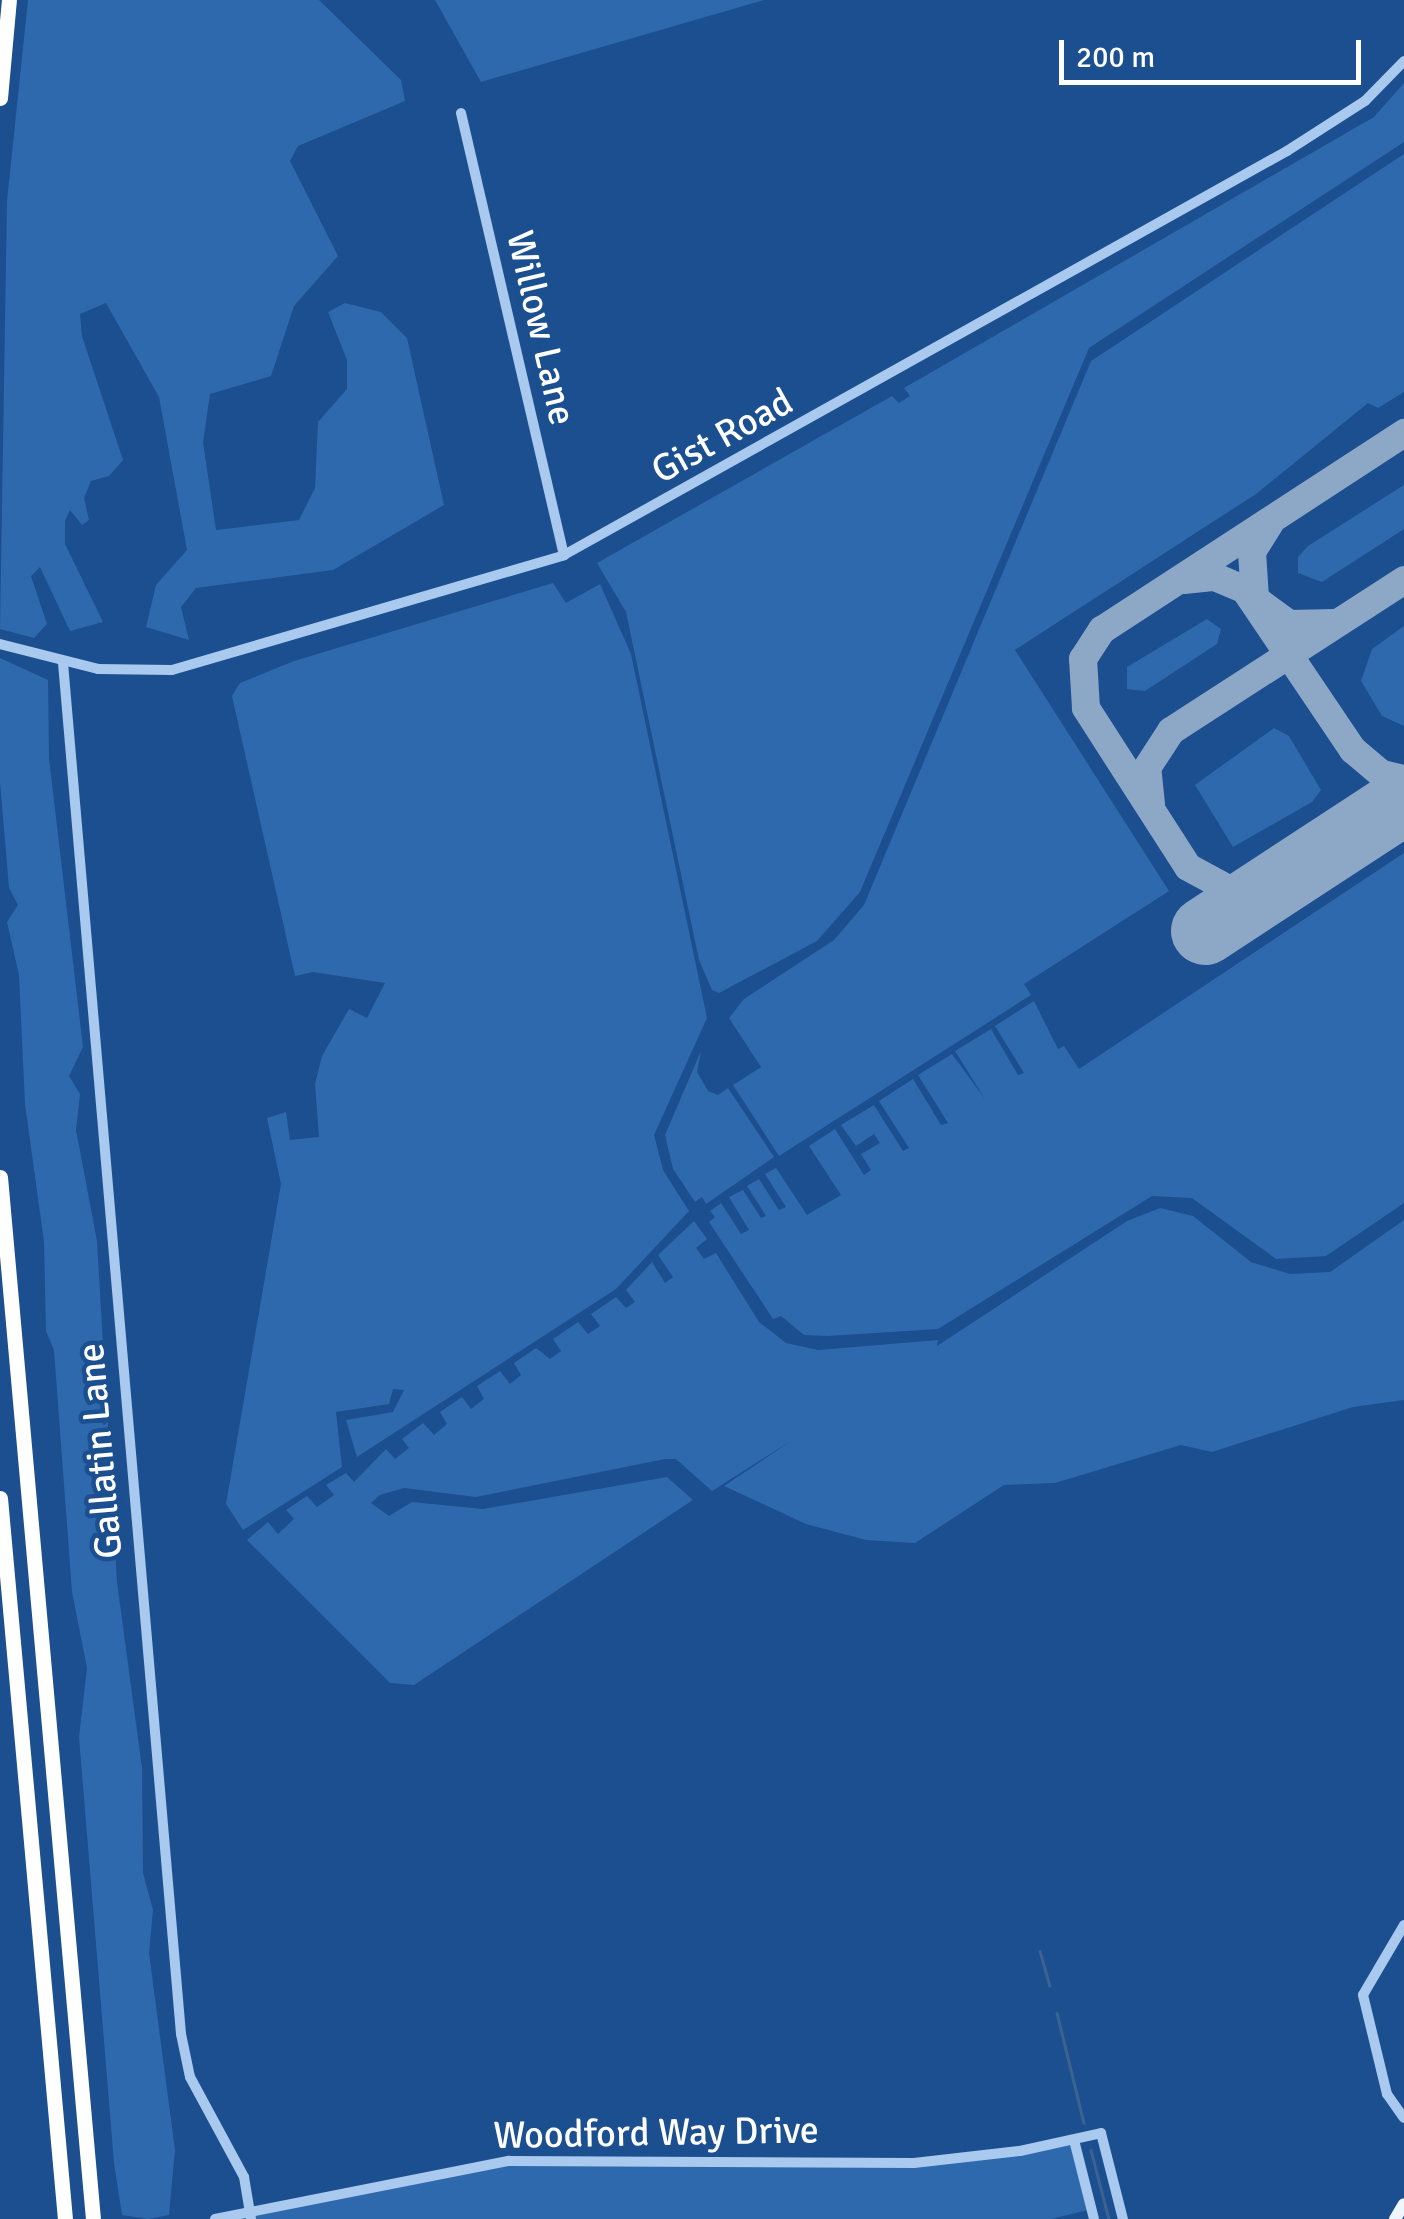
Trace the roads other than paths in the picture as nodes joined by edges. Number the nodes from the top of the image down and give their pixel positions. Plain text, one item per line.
1 (10, 0) edge
2 (1404, 61) edge
3 (0, 98) edge
4 (461, 113) dead end
5 (564, 556) junction
6 (0, 644) edge
7 (63, 663) junction
8 (0, 1177) edge
9 (0, 1498) edge
10 (1404, 1925) edge
11 (1404, 2118) edge
12 (1074, 2140) junction
13 (1404, 2204) edge
14 (251, 2215) edge
15 (65, 2219) edge
16 (93, 2219) edge
17 (215, 2219) edge
18 (1094, 2219) edge
19 (1123, 2219) edge
20 (1395, 2219) edge

1 - 3 highway
2 - 5 street, Gist Road
4 - 5 street, Willow Lane
5 - 7 street, Gist Road
6 - 7 street, Gist Road
7 - 14 street, Gallatin Lane
8 - 16 highway
9 - 15 highway
10 - 11 street
12 - 14 street, Woodford Way Drive
12 - 18 street
12 - 19 street, Woodford Way Drive
13 - 20 main road
14 - 17 street, Woodford Way Drive

